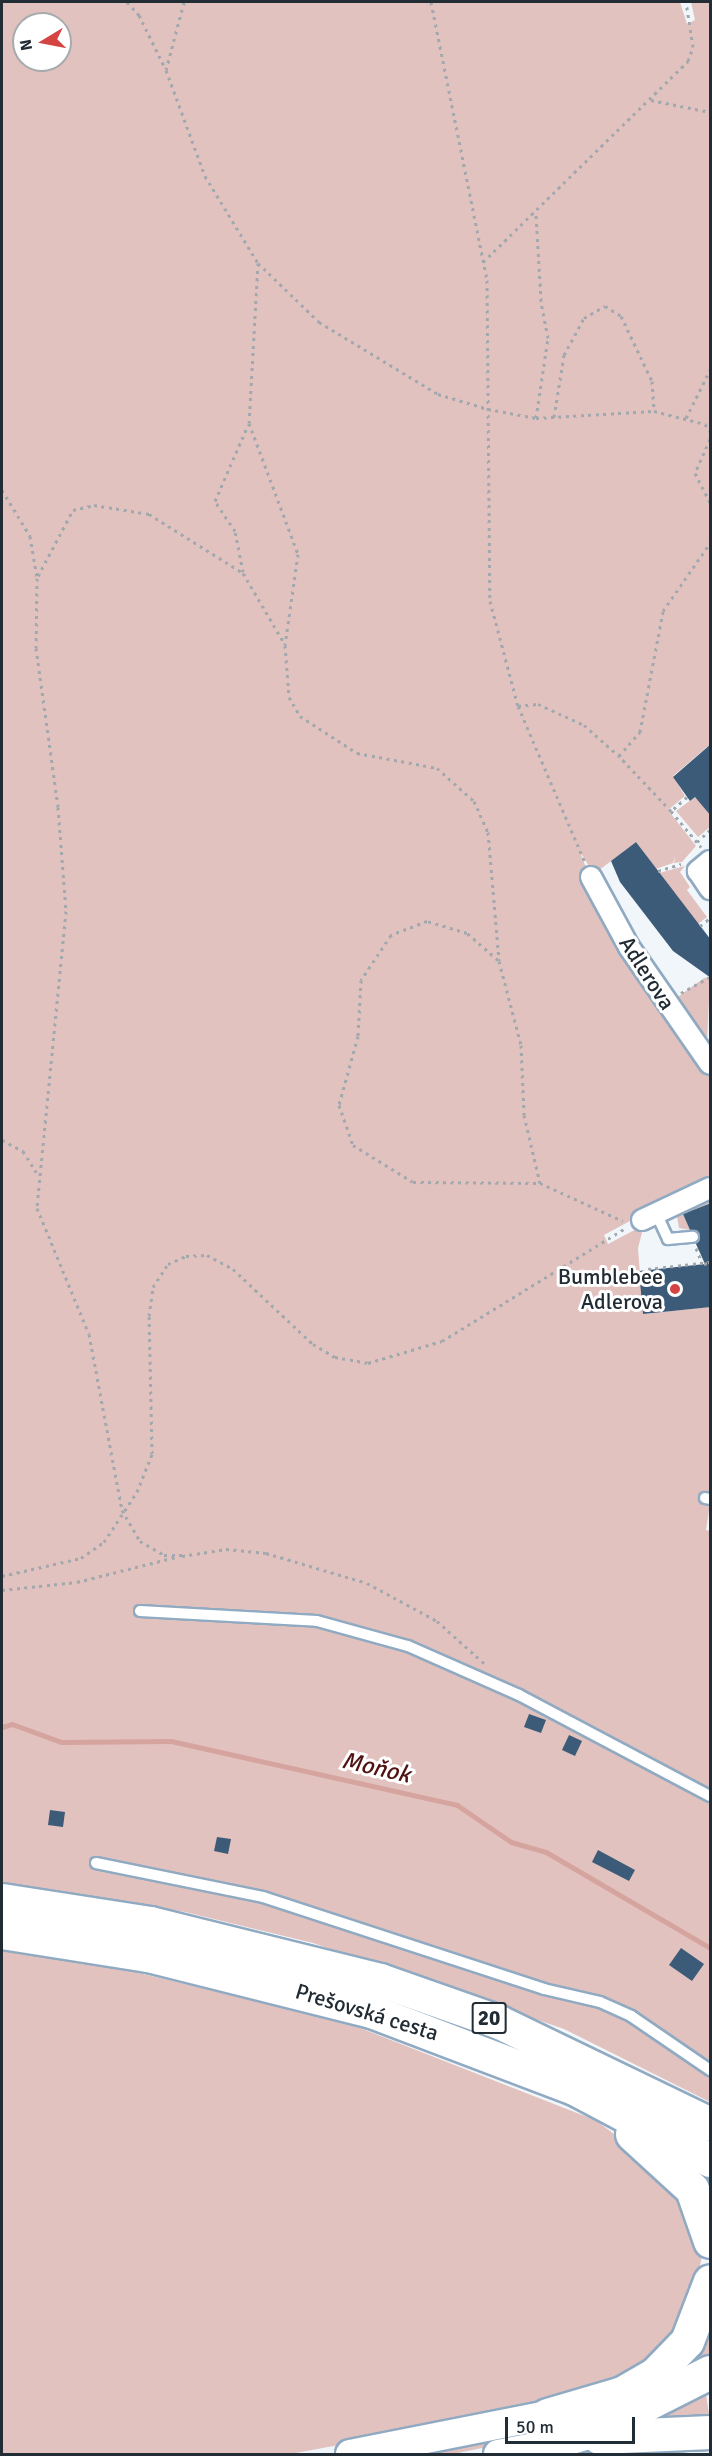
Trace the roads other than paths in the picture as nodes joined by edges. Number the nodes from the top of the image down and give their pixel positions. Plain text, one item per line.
1 (707, 855) edge
2 (591, 877) road end
3 (711, 889) edge
4 (711, 1064) edge
5 (711, 1188) edge
6 (643, 1219) joint
7 (694, 1240) road end
8 (140, 1611) dead end
9 (711, 1796) edge
10 (96, 1863) dead end
11 (2, 1900) edge
12 (2, 1932) edge
13 (711, 2070) edge
14 (574, 2088) junction
15 (711, 2124) edge
16 (711, 2160) edge
17 (711, 2241) edge
18 (711, 2281) edge
19 (697, 2379) edge
20 (546, 2430) junction
21 (711, 2432) edge
22 (350, 2454) edge
23 (498, 2454) edge

1 - 3 street
2 - 4 street, Adlerova
5 - 6 street
6 - 7 lane
8 - 9 lane
10 - 13 lane
11 - 15 highway, Prešovská cesta / 20
12 - 14 highway, Prešovská cesta / 20
14 - 16 highway, Prešovská cesta / 20
14 - 17 highway
18 - 20 highway
19 - 20 highway
20 - 21 highway
20 - 22 street
20 - 23 street

